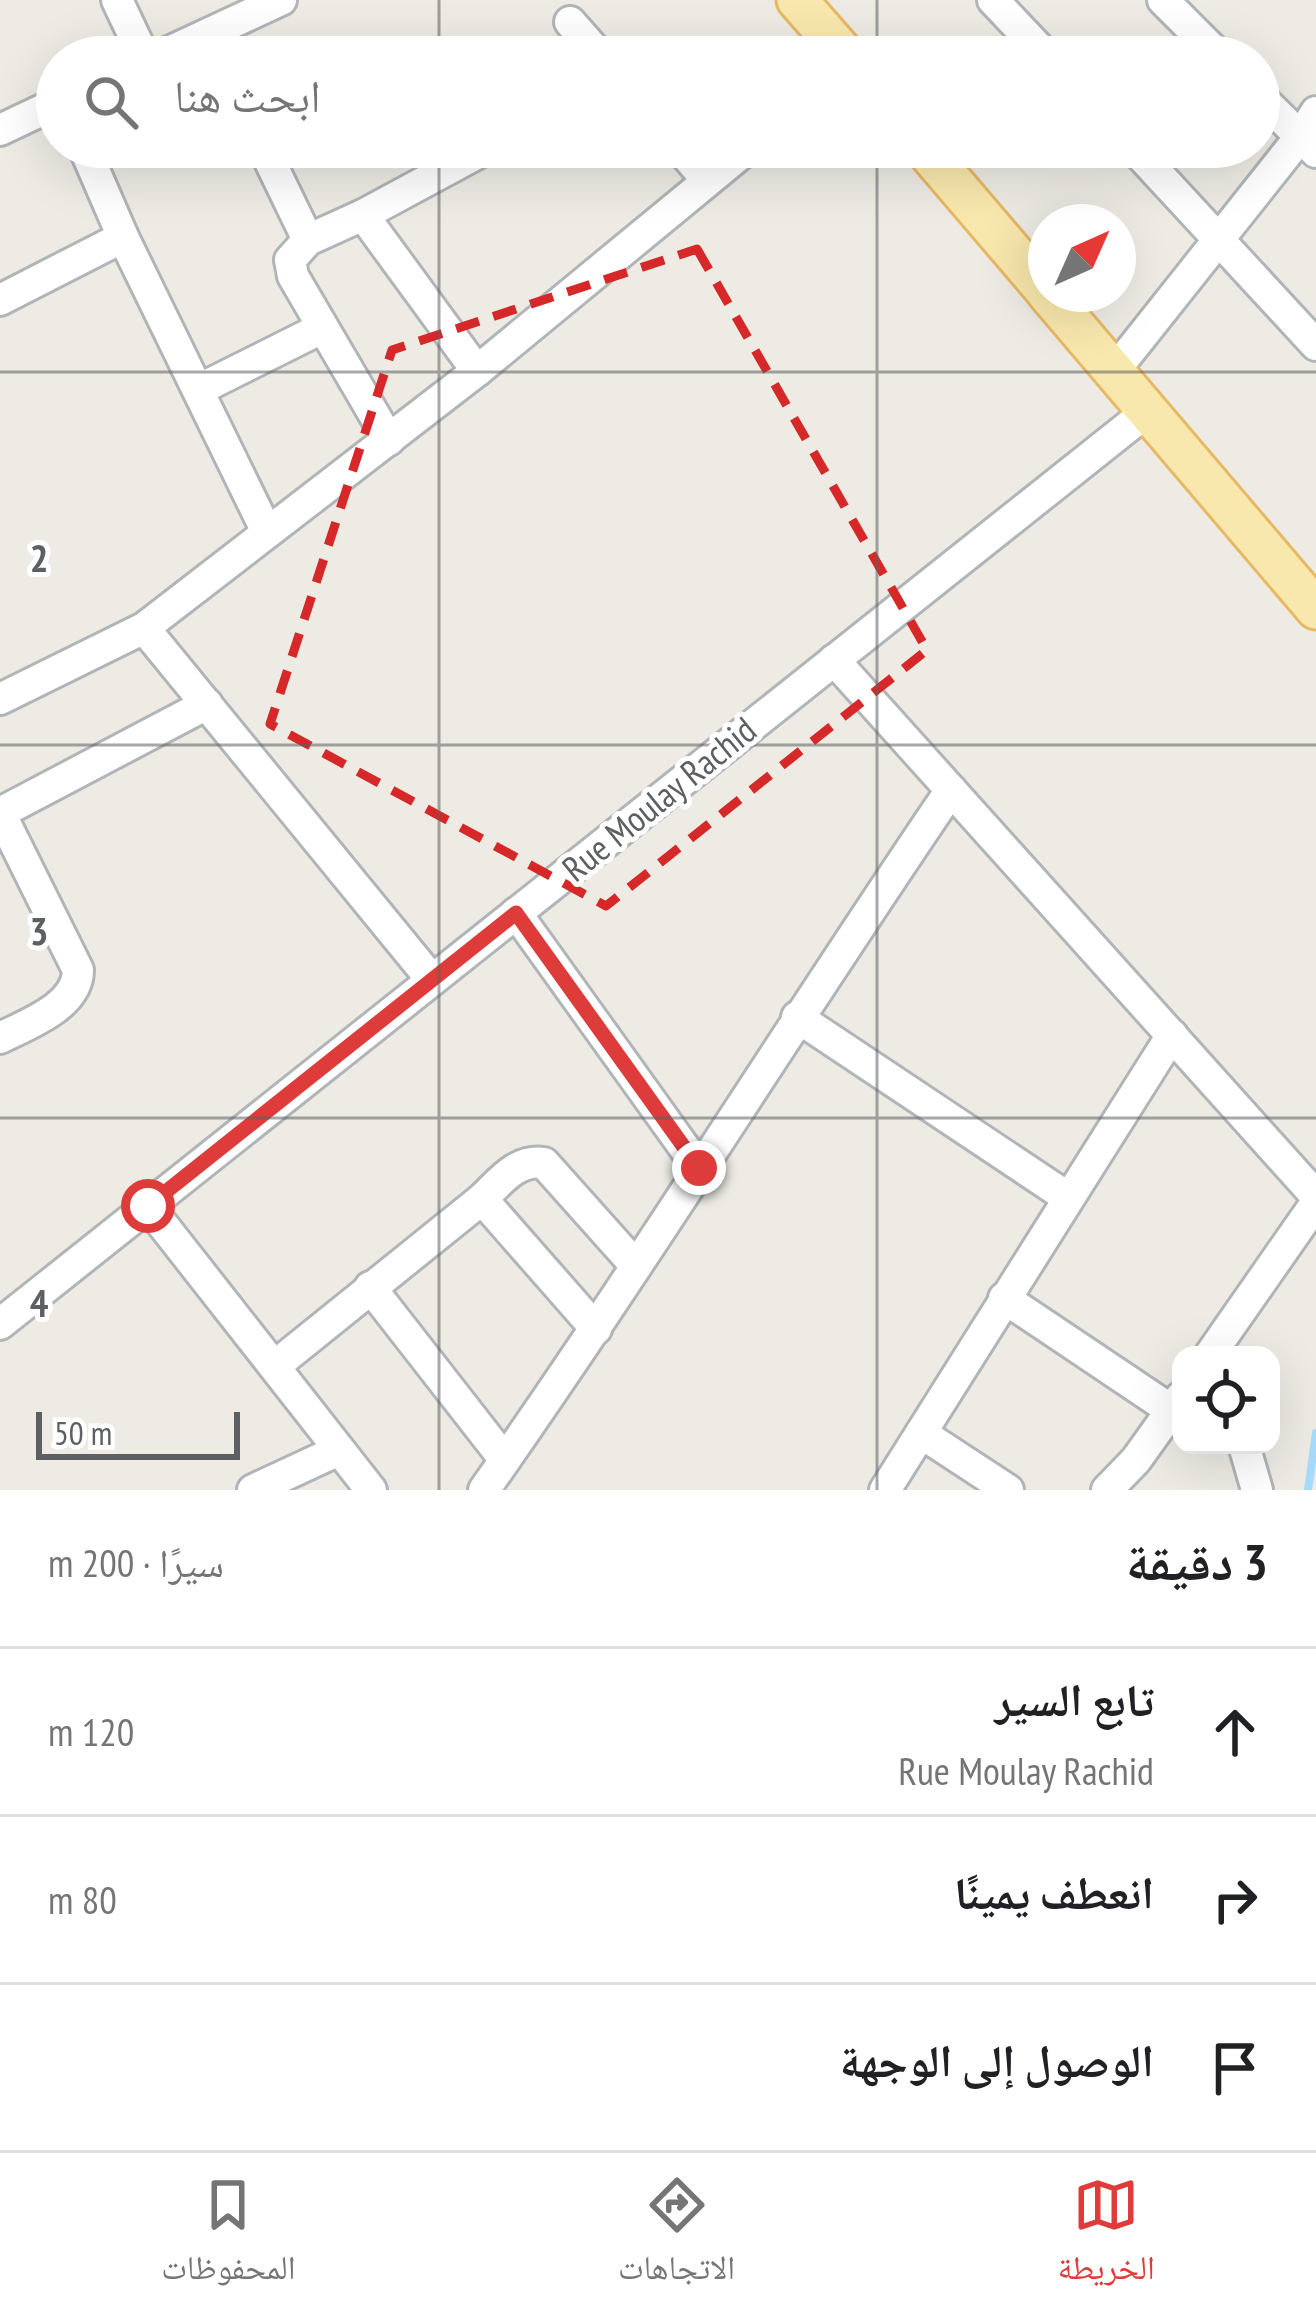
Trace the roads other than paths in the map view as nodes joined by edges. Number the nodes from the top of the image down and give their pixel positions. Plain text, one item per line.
1 (117, 0) edge
2 (281, 0) edge
3 (993, 0) edge
4 (1163, 0) edge
5 (805, 6) edge
6 (570, 22) dead end
7 (134, 36) edge
8 (228, 36) edge
9 (582, 36) edge
10 (830, 36) edge
11 (1027, 36) edge
12 (1199, 36) edge
13 (1280, 111) edge
14 (36, 113) edge
15 (0, 130) edge
16 (1311, 134) edge
17 (93, 168) edge
18 (273, 168) edge
19 (451, 168) edge
20 (697, 168) edge
21 (721, 168) edge
22 (941, 168) edge
23 (1153, 168) edge
24 (707, 179) junction
25 (363, 215) junction
26 (123, 237) junction
27 (1221, 239) junction
28 (308, 240) junction
29 (1028, 271) edge
30 (0, 300) edge
31 (1064, 312) edge
32 (322, 328) junction
33 (1316, 345) edge
34 (1115, 370) junction
35 (477, 371) junction
36 (200, 389) junction
37 (1149, 410) junction
38 (388, 440) junction
39 (267, 532) junction
40 (1316, 609) edge
41 (145, 628) junction
42 (834, 660) junction
43 (0, 699) edge
44 (207, 704) junction
45 (951, 790) junction
46 (0, 813) edge
47 (516, 913) junction
48 (432, 980) junction
49 (797, 1017) junction
50 (1172, 1035) junction
51 (0, 1039) edge
52 (699, 1168) junction
53 (1067, 1197) junction
54 (482, 1199) junction
55 (1316, 1199) edge
56 (148, 1206) junction
57 (636, 1266) junction
58 (370, 1287) junction
59 (1004, 1298) junction
60 (1243, 1308) junction
61 (0, 1324) edge
62 (596, 1329) junction
63 (1216, 1346) edge
64 (1243, 1346) edge
65 (276, 1365) junction
66 (1172, 1401) edge
67 (1172, 1409) edge
68 (921, 1433) junction
69 (339, 1450) junction
70 (1247, 1454) edge
71 (505, 1460) junction
72 (253, 1490) edge
73 (371, 1490) edge
74 (484, 1490) edge
75 (885, 1490) edge
76 (1008, 1490) edge
77 (1107, 1490) edge
78 (1257, 1490) edge

1 - 7 street
2 - 8 street
3 - 11 street
4 - 12 street
5 - 10 main road
6 - 9 street
13 - 16 street
14 - 15 street
16 - 27 street
17 - 26 street
18 - 28 street
19 - 25 street
20 - 24 street
21 - 24 street
22 - 29 main road
23 - 27 street
24 - 35 street
25 - 28 street
25 - 35 street
26 - 30 street
26 - 36 street
27 - 33 street
27 - 34 street
28 - 32 street
31 - 34 main road
32 - 36 street
32 - 38 street
34 - 37 main road
35 - 38 street
36 - 39 street
37 - 40 main road
37 - 42 street, Rue Moulay Rachid
38 - 39 street
39 - 41 street
41 - 43 street
41 - 44 street
42 - 45 street
42 - 47 street, Rue Moulay Rachid
44 - 46 street
44 - 48 street
45 - 49 street
45 - 50 street
46 - 51 street
47 - 48 street, Rue Moulay Rachid
47 - 52 street
48 - 56 street, Rue Moulay Rachid
49 - 52 street
49 - 53 street
50 - 53 street
50 - 55 street
52 - 57 street
53 - 59 street
54 - 57 street
54 - 58 street
54 - 62 street
55 - 60 street
56 - 61 street, Rue Moulay Rachid
56 - 65 street
57 - 62 street
58 - 65 street
58 - 71 street
59 - 66 street
59 - 68 street
60 - 63 street
60 - 64 street
62 - 71 street
65 - 69 street
67 - 77 street
68 - 75 street
68 - 76 street
69 - 72 street
69 - 73 street
70 - 78 street
71 - 74 street

